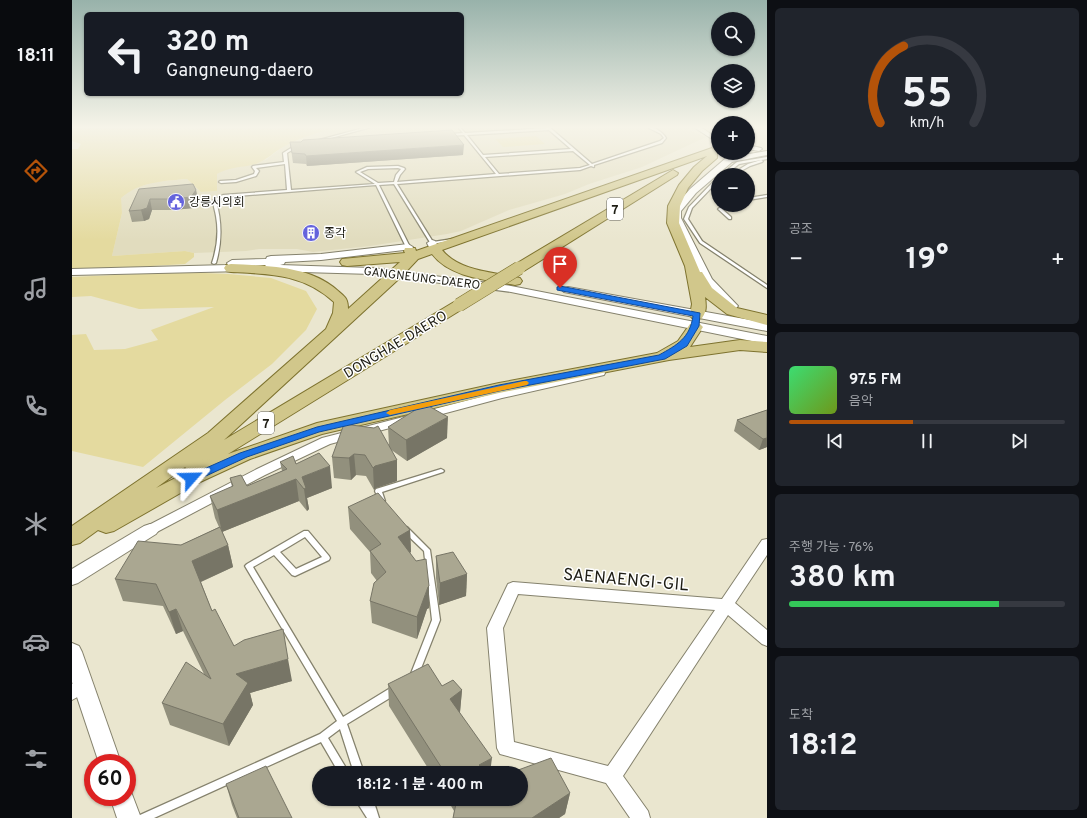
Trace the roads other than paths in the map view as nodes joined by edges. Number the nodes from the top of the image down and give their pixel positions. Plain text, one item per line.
1 (277, 164) edge
2 (286, 164) edge
3 (489, 164) edge
4 (598, 164) edge
5 (672, 164) edge
6 (685, 164) edge
7 (704, 164) edge
8 (724, 164) edge
9 (593, 166) joint
10 (498, 175) junction
11 (221, 182) dead end
12 (395, 183) junction
13 (376, 184) junction
14 (711, 187) edge
15 (290, 190) junction
16 (767, 196) edge
17 (755, 198) edge
18 (723, 212) edge
19 (730, 218) dead end
20 (675, 219) junction
21 (433, 246) junction
22 (405, 260) junction
23 (348, 262) joint
24 (214, 263) junction
25 (231, 266) junction
26 (692, 266) junction
27 (72, 267) edge
28 (72, 272) edge
29 (517, 274) junction
30 (767, 287) edge
31 (738, 312) junction
32 (767, 320) edge
33 (696, 321) junction
34 (767, 328) edge
35 (332, 333) junction
36 (767, 340) edge
37 (729, 346) junction
38 (767, 347) edge
39 (662, 357) junction
40 (441, 471) dead end
41 (385, 508) edge
42 (401, 524) edge
43 (150, 530) joint
44 (72, 536) edge
45 (72, 542) edge
46 (767, 544) edge
47 (275, 551) junction
48 (72, 578) edge
49 (727, 605) junction
50 (767, 639) edge
51 (72, 652) edge
52 (78, 689) edge
53 (342, 722) junction
54 (323, 737) junction
55 (106, 754) edge
56 (340, 766) edge
57 (357, 766) edge
58 (612, 776) junction
59 (125, 806) edge
60 (365, 806) edge
61 (370, 806) edge
62 (130, 818) edge
63 (143, 818) edge
64 (373, 818) edge
65 (641, 818) edge

1 - 11 lane
2 - 15 lane
3 - 10 lane
4 - 9 lane
5 - 21 main road
6 - 29 main road, DONGHAE-DAERO / 7
7 - 20 main road
8 - 20 street
9 - 10 lane
10 - 12 lane
12 - 13 lane
12 - 13 lane
12 - 21 lane
13 - 15 lane
13 - 22 lane
14 - 30 lane
15 - 24 lane
16 - 17 lane
18 - 19 lane
20 - 26 main road
20 - 31 street
21 - 22 main road
21 - 29 main road
22 - 23 main road
22 - 25 street, GANGNEUNG-DAERO
22 - 25 street
22 - 29 street, GANGNEUNG-DAERO
22 - 33 street, GANGNEUNG-DAERO
22 - 35 main road
23 - 25 street, GANGNEUNG-DAERO
24 - 25 street, GANGNEUNG-DAERO
24 - 27 street, GANGNEUNG-DAERO
25 - 28 street, GANGNEUNG-DAERO
25 - 35 main road
26 - 31 main road
26 - 33 main road
29 - 33 street, GANGNEUNG-DAERO
29 - 45 main road, DONGHAE-DAERO / 7, bridge
31 - 32 main road
33 - 34 street, GANGNEUNG-DAERO
33 - 36 street, GANGNEUNG-DAERO
33 - 39 main road
35 - 44 main road
37 - 38 main road
37 - 39 main road
37 - 43 street
39 - 45 main road
40 - 41 lane
42 - 53 lane
43 - 48 street
46 - 49 street
47 - 47 lane
47 - 53 lane
49 - 50 street
49 - 58 street
49 - 58 street, SAENAENGI-GIL
51 - 52 street
52 - 55 street
53 - 54 lane
53 - 57 lane
54 - 56 lane
54 - 63 lane
58 - 65 street
59 - 62 street
60 - 64 lane
61 - 64 lane

